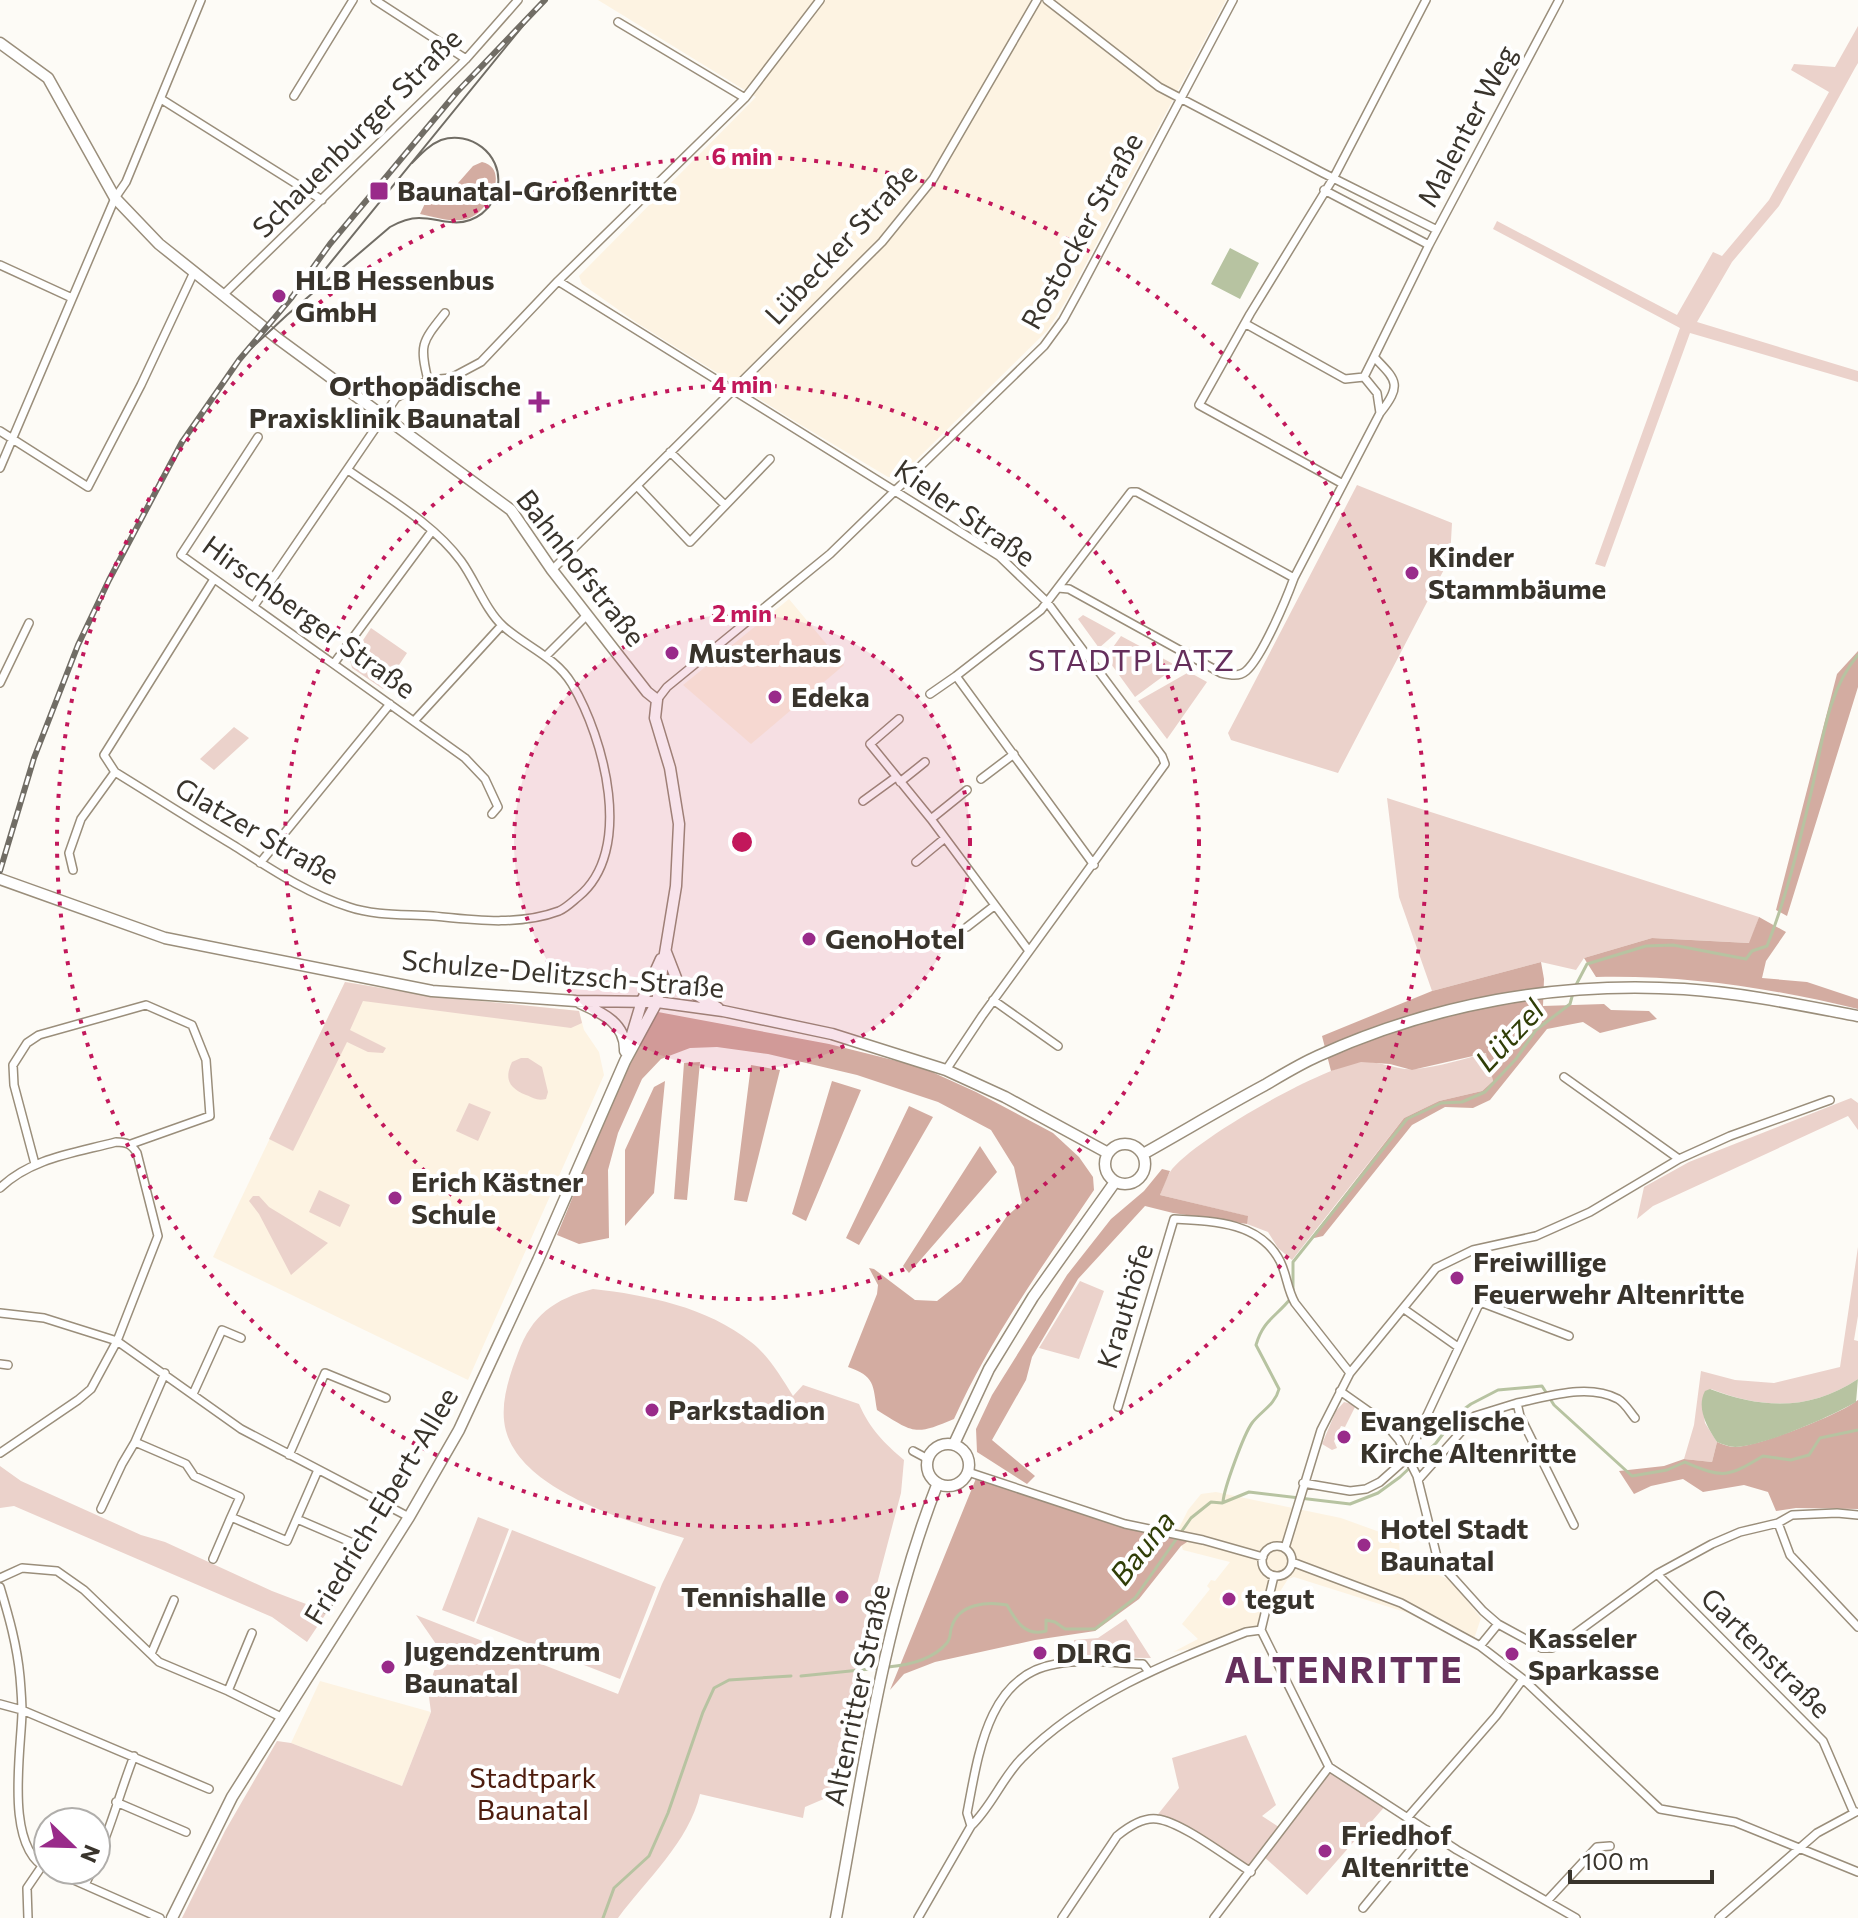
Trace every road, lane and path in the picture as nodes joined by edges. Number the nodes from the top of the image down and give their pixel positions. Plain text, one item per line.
1 (201, 0) edge
2 (353, 0) edge
3 (375, 0) edge
4 (518, 0) edge
5 (820, 0) edge
6 (1037, 0) edge
7 (1047, 0) edge
8 (1233, 0) edge
9 (1426, 0) edge
10 (1559, 0) edge
11 (618, 22) dead end
12 (0, 43) edge
13 (466, 59) junction
14 (294, 96) dead end
15 (745, 98) junction
16 (161, 99) junction
17 (1180, 99) junction
18 (1334, 177) junction
19 (1324, 190) junction
20 (115, 198) junction
21 (322, 200) junction
22 (1437, 230) junction
23 (1429, 245) junction
24 (0, 265) edge
25 (194, 272) junction
26 (558, 281) junction
27 (223, 295) junction
28 (72, 298) junction
29 (445, 313) dead end
30 (1246, 324) junction
31 (1374, 357) junction
32 (1364, 377) junction
33 (428, 380) junction
34 (733, 390) junction
35 (1380, 413) junction
36 (383, 416) junction
37 (0, 431) edge
38 (12, 437) junction
39 (258, 437) dead end
40 (670, 452) junction
41 (770, 459) dead end
42 (0, 468) edge
43 (348, 470) junction
44 (1343, 484) junction
45 (637, 486) junction
46 (897, 491) junction
47 (725, 505) junction
48 (432, 531) junction
49 (552, 570) junction
50 (1294, 578) junction
51 (214, 579) junction
52 (1058, 588) junction
53 (1047, 602) junction
54 (254, 606) junction
55 (587, 615) junction
56 (29, 623) dead end
57 (502, 625) junction
58 (546, 656) junction
59 (335, 662) junction
60 (956, 676) junction
61 (0, 683) edge
62 (930, 694) dead end
63 (657, 700) junction
64 (390, 704) junction
65 (899, 719) dead end
66 (415, 720) junction
67 (1014, 754) junction
68 (925, 762) dead end
69 (115, 772) junction
70 (898, 779) junction
71 (981, 779) dead end
72 (967, 790) dead end
73 (863, 801) dead end
74 (492, 814) dead end
75 (931, 819) junction
76 (945, 838) junction
77 (916, 862) dead end
78 (260, 863) junction
79 (1094, 865) junction
80 (73, 870) dead end
81 (0, 879) edge
82 (994, 906) junction
83 (967, 927) dead end
84 (666, 950) junction
85 (1029, 951) junction
86 (993, 1000) junction
87 (576, 1001) junction
88 (642, 1001) junction
89 (657, 1002) junction
90 (723, 1011) junction
91 (1858, 1016) edge
92 (1058, 1046) dead end
93 (625, 1061) junction
94 (946, 1070) junction
95 (1564, 1077) dead end
96 (1830, 1100) dead end
97 (131, 1144) junction
98 (1108, 1153) junction
99 (1143, 1154) junction
100 (1679, 1159) junction
101 (35, 1164) junction
102 (1115, 1182) junction
103 (0, 1188) edge
104 (1404, 1309) junction
105 (0, 1313) edge
106 (1569, 1336) dead end
107 (241, 1338) dead end
108 (117, 1341) junction
109 (1458, 1347) junction
110 (165, 1373) junction
111 (1350, 1373) junction
112 (1340, 1391) junction
113 (193, 1394) junction
114 (386, 1398) dead end
115 (1517, 1403) junction
116 (1118, 1407) dead end
117 (1635, 1418) dead end
118 (135, 1442) junction
119 (954, 1444) junction
120 (913, 1451) dead end
121 (0, 1453) edge
122 (289, 1455) junction
123 (928, 1459) junction
124 (1408, 1460) junction
125 (318, 1470) junction
126 (968, 1472) junction
127 (1416, 1476) junction
128 (1303, 1483) junction
129 (937, 1485) junction
130 (101, 1509) dead end
131 (1858, 1515) edge
132 (231, 1517) junction
133 (409, 1517) junction
134 (297, 1519) junction
135 (1778, 1523) junction
136 (1574, 1525) dead end
137 (1285, 1548) junction
138 (1263, 1557) junction
139 (213, 1559) dead end
140 (1292, 1562) junction
141 (1657, 1574) junction
142 (1274, 1576) junction
143 (0, 1578) edge
144 (0, 1587) edge
145 (174, 1600) dead end
146 (326, 1609) dead end
147 (1498, 1624) junction
148 (1858, 1627) edge
149 (1261, 1630) junction
150 (252, 1633) dead end
151 (1480, 1646) junction
152 (151, 1654) junction
153 (1149, 1672) junction
154 (1523, 1679) junction
155 (228, 1691) junction
156 (0, 1704) edge
157 (22, 1710) junction
158 (281, 1717) junction
159 (134, 1756) junction
160 (1329, 1767) junction
161 (209, 1789) dead end
162 (116, 1802) junction
163 (1856, 1812) edge
164 (1408, 1817) junction
165 (112, 1825) edge
166 (971, 1826) junction
167 (1427, 1830) junction
168 (186, 1832) dead end
169 (1610, 1846) dead end
170 (32, 1850) edge
171 (1800, 1850) junction
172 (1251, 1872) junction
173 (1858, 1872) edge
174 (32, 1883) edge
175 (87, 1886) edge
176 (1547, 1901) junction
177 (1363, 1908) dead end
178 (28, 1918) edge
179 (160, 1918) edge
180 (172, 1918) edge
181 (836, 1918) edge
182 (918, 1918) edge
183 (1062, 1918) edge
184 (1214, 1918) edge
185 (1576, 1918) edge
186 (1719, 1918) edge

1 - 16 street
2 - 14 street
3 - 13 street
4 - 13 street, Schauenburger Straße
5 - 15 street
6 - 34 street, Lübecker Straße
7 - 17 street
8 - 17 street, Rostocker Straße
9 - 18 street
10 - 22 street, Malenter Weg
11 - 15 street
12 - 20 main road, Bahnhofstraße
13 - 21 street, Schauenburger Straße
15 - 26 street
16 - 20 street
16 - 21 street
17 - 18 street
17 - 46 street, Rostocker Straße
18 - 19 street
18 - 22 street
19 - 23 street
19 - 30 street
20 - 25 main road, Bahnhofstraße
20 - 28 street
21 - 27 street, Schauenburger Straße
22 - 23 street, Malenter Weg
23 - 31 street, Malenter Weg
24 - 28 street
25 - 27 main road, Bahnhofstraße
25 - 38 street
26 - 33 street
26 - 34 street, Kieler Straße
27 - 36 main road, Bahnhofstraße
28 - 38 street
29 - 33 street
30 - 32 street
30 - 44 street
31 - 32 street, Malenter Weg
31 - 35 street
32 - 35 street
33 - 36 street
34 - 40 street, Lübecker Straße
34 - 46 street, Kieler Straße
35 - 44 street
36 - 43 street
36 - 49 main road, Bahnhofstraße
37 - 38 street
38 - 42 street
39 - 51 street, Hirschberger Straße
40 - 45 street, Lübecker Straße
40 - 47 street
41 - 47 street
43 - 48 street
43 - 54 street
44 - 50 street
45 - 47 street
45 - 49 street, Lübecker Straße
46 - 53 street, Kieler Straße
46 - 63 street, Rostocker Straße
48 - 57 street
48 - 59 street
49 - 55 main road, Bahnhofstraße
50 - 52 street
50 - 52 street
51 - 54 street, Hirschberger Straße
51 - 69 street
52 - 53 street
53 - 60 street
53 - 79 street, Kieler Straße
54 - 59 street, Hirschberger Straße
55 - 58 street
55 - 63 main road, Bahnhofstraße
56 - 61 street
57 - 58 street, Glatzer Straße
57 - 66 street
58 - 78 street, Glatzer Straße
59 - 64 street, Hirschberger Straße
60 - 62 street
60 - 67 street
63 - 84 main road
64 - 66 street, Hirschberger Straße
64 - 78 street
65 - 70 street
66 - 74 street, Hirschberger Straße
67 - 71 street
67 - 79 street
68 - 70 street
69 - 78 street, Glatzer Straße
69 - 80 street
70 - 73 street
70 - 75 street
72 - 75 street
75 - 76 street
76 - 77 street
76 - 82 street
79 - 85 street, Kieler Straße
81 - 87 main road, Schulze-Delitzsch-Straße
82 - 83 street
82 - 85 street
84 - 88 main road
84 - 89 main road
84 - 90 main road
85 - 86 street, Kieler Straße
86 - 92 street
86 - 94 street, Kieler Straße
87 - 88 main road, Schulze-Delitzsch-Straße
87 - 93 main road
88 - 89 main road, Schulze-Delitzsch-Straße
88 - 93 main road
89 - 90 main road, Schulze-Delitzsch-Straße
89 - 93 main road
90 - 94 main road, Schulze-Delitzsch-Straße
91 - 99 main road
93 - 133 main road, Friedrich-Ebert-Allee
94 - 98 main road, Schulze-Delitzsch-Straße
95 - 100 street
96 - 100 street
97 - 101 street
97 - 101 street
97 - 108 street
98 - 99 main road
98 - 102 main road
99 - 102 main road
100 - 104 street
101 - 103 street
102 - 119 main road
104 - 109 street
104 - 111 street
105 - 108 street
106 - 109 street
107 - 113 street
108 - 110 street
108 - 121 street
109 - 124 street
110 - 113 street
110 - 118 street
111 - 112 street
111 - 116 street, Krauthöfe
112 - 124 street
112 - 128 street
113 - 122 street
114 - 122 street
115 - 117 street
115 - 127 street
115 - 136 street
118 - 130 street
118 - 132 street
119 - 123 main road
119 - 126 main road
120 - 123 street
122 - 125 street
123 - 129 main road
124 - 127 street
124 - 128 street
125 - 133 street
125 - 134 street
126 - 129 main road
126 - 138 street
127 - 147 street
128 - 137 street
129 - 181 main road, Altenritter Straße
131 - 135 street
132 - 134 street
132 - 139 street
133 - 158 main road, Friedrich-Ebert-Allee
134 - 146 street
135 - 141 street
135 - 148 street
137 - 138 street
137 - 140 street
138 - 142 street
140 - 142 street
140 - 151 street
141 - 147 street
141 - 163 street, Gartenstraße
142 - 149 street
143 - 152 street
144 - 157 street
145 - 152 street
147 - 151 street
149 - 153 street
149 - 160 street
150 - 155 street
151 - 154 street
152 - 155 street
153 - 166 street
153 - 166 street
154 - 164 street
154 - 171 street
155 - 158 street
156 - 157 street
157 - 159 street
157 - 170 street
158 - 180 main road, Friedrich-Ebert-Allee
159 - 161 street
159 - 162 street
160 - 164 street
160 - 172 street
162 - 165 street
162 - 168 street
163 - 171 street
164 - 167 street
166 - 182 street
167 - 176 street
167 - 177 street
169 - 176 street
171 - 173 street
171 - 186 street
172 - 183 street
172 - 184 street
174 - 178 street
175 - 179 street
176 - 185 street

